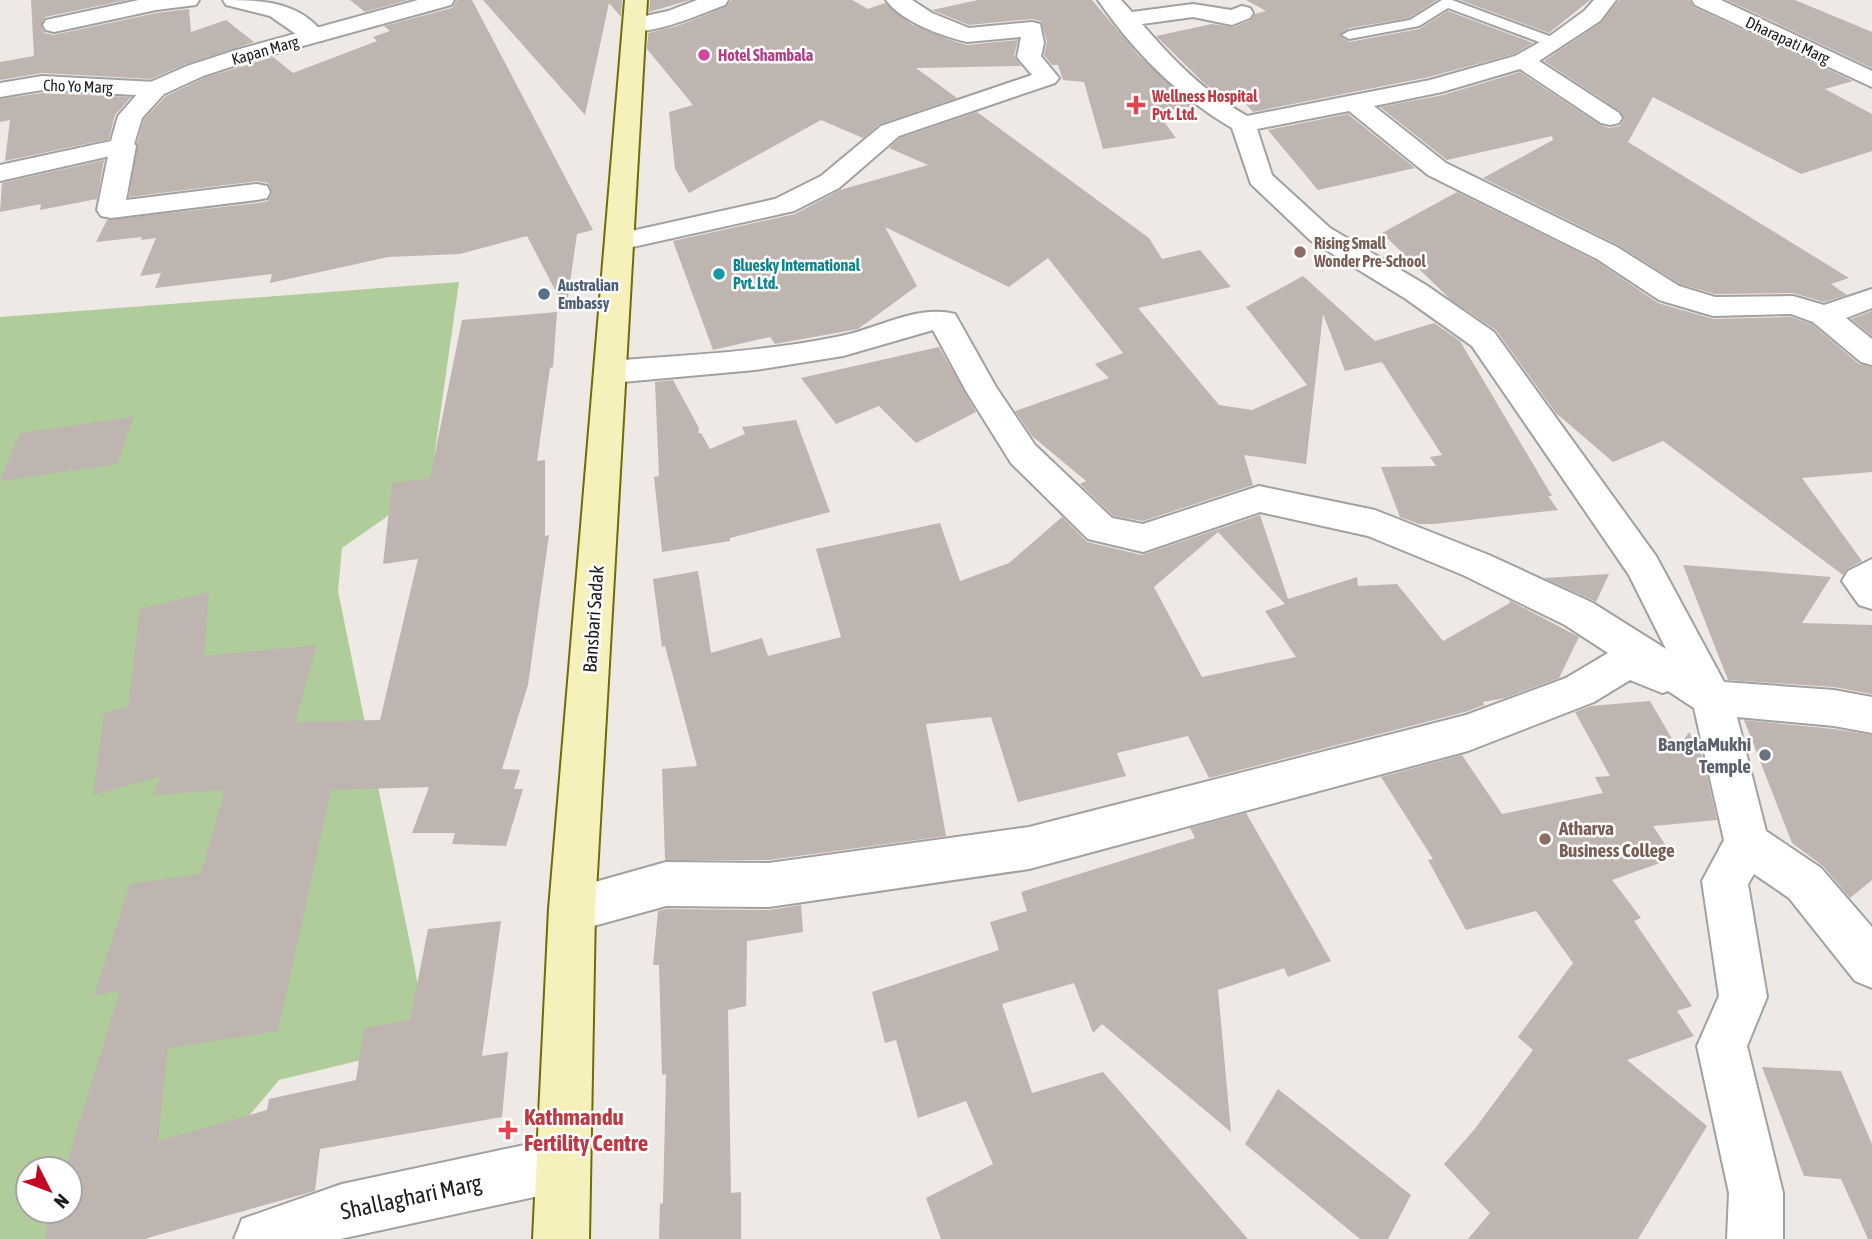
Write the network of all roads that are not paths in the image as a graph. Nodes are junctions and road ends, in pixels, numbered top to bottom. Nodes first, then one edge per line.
1 (188, 0) edge
2 (234, 0) edge
3 (443, 0) edge
4 (717, 0) edge
5 (897, 0) edge
6 (1605, 0) edge
7 (1703, 0) edge
8 (1118, 10) edge
9 (635, 12) edge
10 (1242, 13) dead end
11 (54, 25) dead end
12 (1349, 35) dead end
13 (314, 36) junction
14 (1555, 43) junction
15 (1523, 61) junction
16 (1872, 80) edge
17 (155, 89) junction
18 (0, 90) edge
19 (1355, 103) junction
20 (1611, 118) dead end
21 (1243, 124) junction
22 (123, 146) junction
23 (0, 173) edge
24 (257, 192) dead end
25 (619, 242) junction
26 (1872, 298) edge
27 (1824, 315) junction
28 (1872, 355) edge
29 (611, 372) junction
30 (1872, 575) edge
31 (1872, 593) edge
32 (1712, 698) junction
33 (1872, 715) edge
34 (1748, 843) junction
35 (572, 909) junction
36 (1872, 964) edge
37 (562, 1164) junction
38 (262, 1239) edge
39 (561, 1239) edge
40 (1755, 1239) edge

1 - 11 street
2 - 13 street
3 - 13 street, Kapan Marg
4 - 9 street
5 - 25 street
6 - 14 street
7 - 16 street, Dharapati Marg
8 - 10 street
8 - 21 street
9 - 25 main road, Bansbari Sadak
12 - 14 lane
13 - 17 street, Kapan Marg
14 - 15 street
15 - 19 street
15 - 20 street
17 - 18 street, Cho Yo Marg
17 - 22 street, Kapan Marg
19 - 21 street
19 - 27 street
21 - 32 street
22 - 23 street
22 - 24 street, Kapan Marg
25 - 29 main road, Bansbari Sadak
26 - 27 street
27 - 28 street
29 - 32 street
29 - 35 main road, Bansbari Sadak
30 - 31 street
32 - 33 street
32 - 34 street
32 - 35 street
34 - 36 street
34 - 40 street
35 - 37 main road, Bansbari Sadak
37 - 38 street, Shallaghari Marg
37 - 39 main road, Bansbari Sadak

